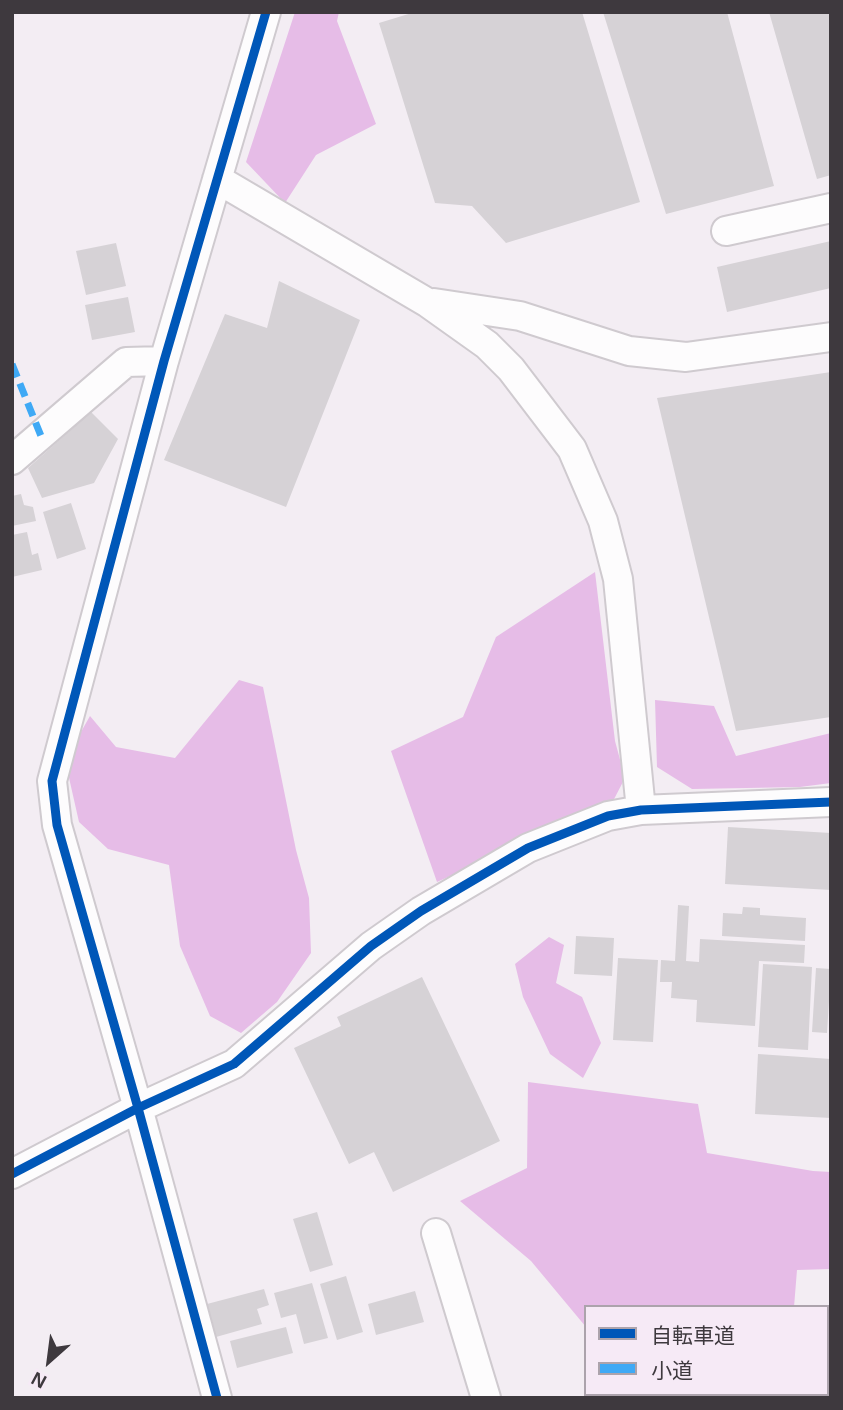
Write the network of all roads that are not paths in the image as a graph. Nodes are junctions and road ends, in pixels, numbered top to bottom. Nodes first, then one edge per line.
1 (266, 12) edge
2 (218, 179) junction
3 (831, 208) edge
4 (726, 232) dead end
5 (428, 303) junction
6 (831, 337) edge
7 (164, 361) junction
8 (12, 460) edge
9 (831, 802) edge
10 (641, 810) junction
11 (138, 1108) junction
12 (12, 1174) edge
13 (436, 1233) dead end
14 (217, 1398) edge
15 (486, 1398) edge

1 - 2 street
2 - 5 street
2 - 7 street
3 - 4 street
5 - 6 street
5 - 10 street
7 - 8 street
7 - 11 street
9 - 10 street
10 - 11 street
11 - 12 street
11 - 14 street
13 - 15 street

